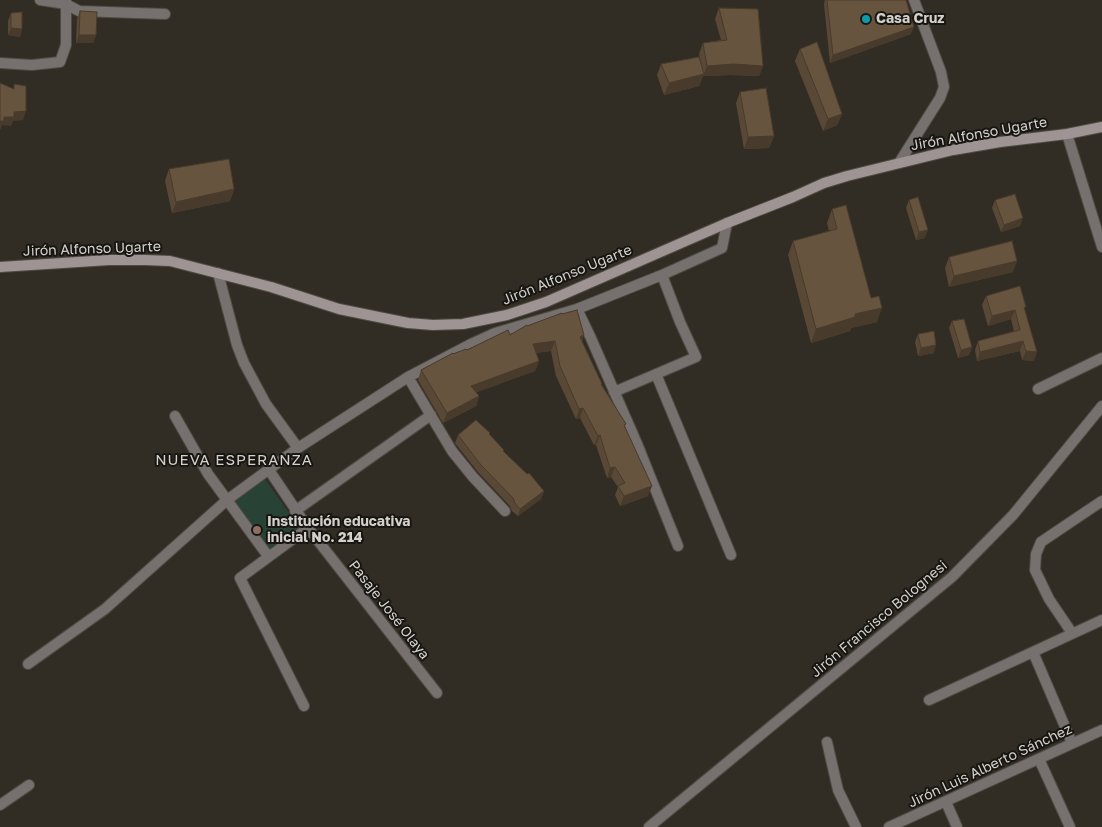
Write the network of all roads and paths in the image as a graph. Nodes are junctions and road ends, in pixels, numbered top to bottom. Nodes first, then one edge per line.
1 (40, 0) edge
2 (914, 0) edge
3 (66, 2) edge
4 (165, 14) dead end
5 (0, 63) edge
6 (1102, 127) edge
7 (1067, 134) junction
8 (899, 163) junction
9 (727, 223) junction
10 (1102, 247) edge
11 (0, 267) edge
12 (218, 273) junction
13 (662, 275) junction
14 (546, 302) junction
15 (577, 309) junction
16 (553, 315) junction
17 (1102, 358) edge
18 (656, 374) junction
19 (408, 378) junction
20 (1038, 389) dead end
21 (614, 392) junction
22 (1102, 406) edge
23 (431, 415) junction
24 (175, 416) dead end
25 (298, 448) junction
26 (270, 470) junction
27 (228, 500) junction
28 (1102, 501) edge
29 (296, 511) junction
30 (505, 511) dead end
31 (308, 528) junction
32 (678, 546) dead end
33 (731, 555) dead end
34 (268, 556) junction
35 (1102, 620) edge
36 (1072, 633) junction
37 (1032, 652) junction
38 (28, 664) dead end
39 (437, 692) dead end
40 (929, 700) dead end
41 (304, 706) dead end
42 (1102, 730) edge
43 (827, 742) dead end
44 (1072, 743) junction
45 (1039, 759) junction
46 (29, 785) dead end
47 (946, 802) junction
48 (0, 805) edge
49 (648, 827) edge
50 (856, 827) edge
51 (889, 827) edge
52 (958, 827) edge
53 (1070, 827) edge

1 - 3 street
2 - 8 street
3 - 4 street
3 - 5 street
6 - 7 main road, Jirón Alfonso Ugarte
7 - 8 main road, Jirón Alfonso Ugarte
7 - 10 street
8 - 9 main road, Jirón Alfonso Ugarte
9 - 13 street
9 - 14 main road, Jirón Alfonso Ugarte
11 - 12 main road, Jirón Alfonso Ugarte
12 - 14 main road, Jirón Alfonso Ugarte
12 - 25 street
13 - 15 street
13 - 18 street
14 - 16 street
15 - 16 street
15 - 21 street
16 - 19 street
17 - 20 street
18 - 21 street
18 - 33 street
19 - 23 street
19 - 25 street
21 - 32 street
22 - 49 street, Jirón Francisco Bolognesi
23 - 29 street
23 - 30 street
24 - 27 street
25 - 26 street
26 - 27 street
26 - 29 street, Pasaje José Olaya
27 - 34 street
27 - 38 street
28 - 36 street
29 - 31 street, Pasaje José Olaya
31 - 34 street
31 - 39 street, Pasaje José Olaya
34 - 41 street
35 - 36 street
36 - 37 street
37 - 40 street
37 - 44 street
42 - 44 street, Jirón Luis Alberto Sánchez
43 - 50 street
44 - 45 street, Jirón Luis Alberto Sánchez
45 - 47 street, Jirón Luis Alberto Sánchez
45 - 53 street
46 - 48 street
47 - 51 street, Jirón Luis Alberto Sánchez
47 - 52 street

